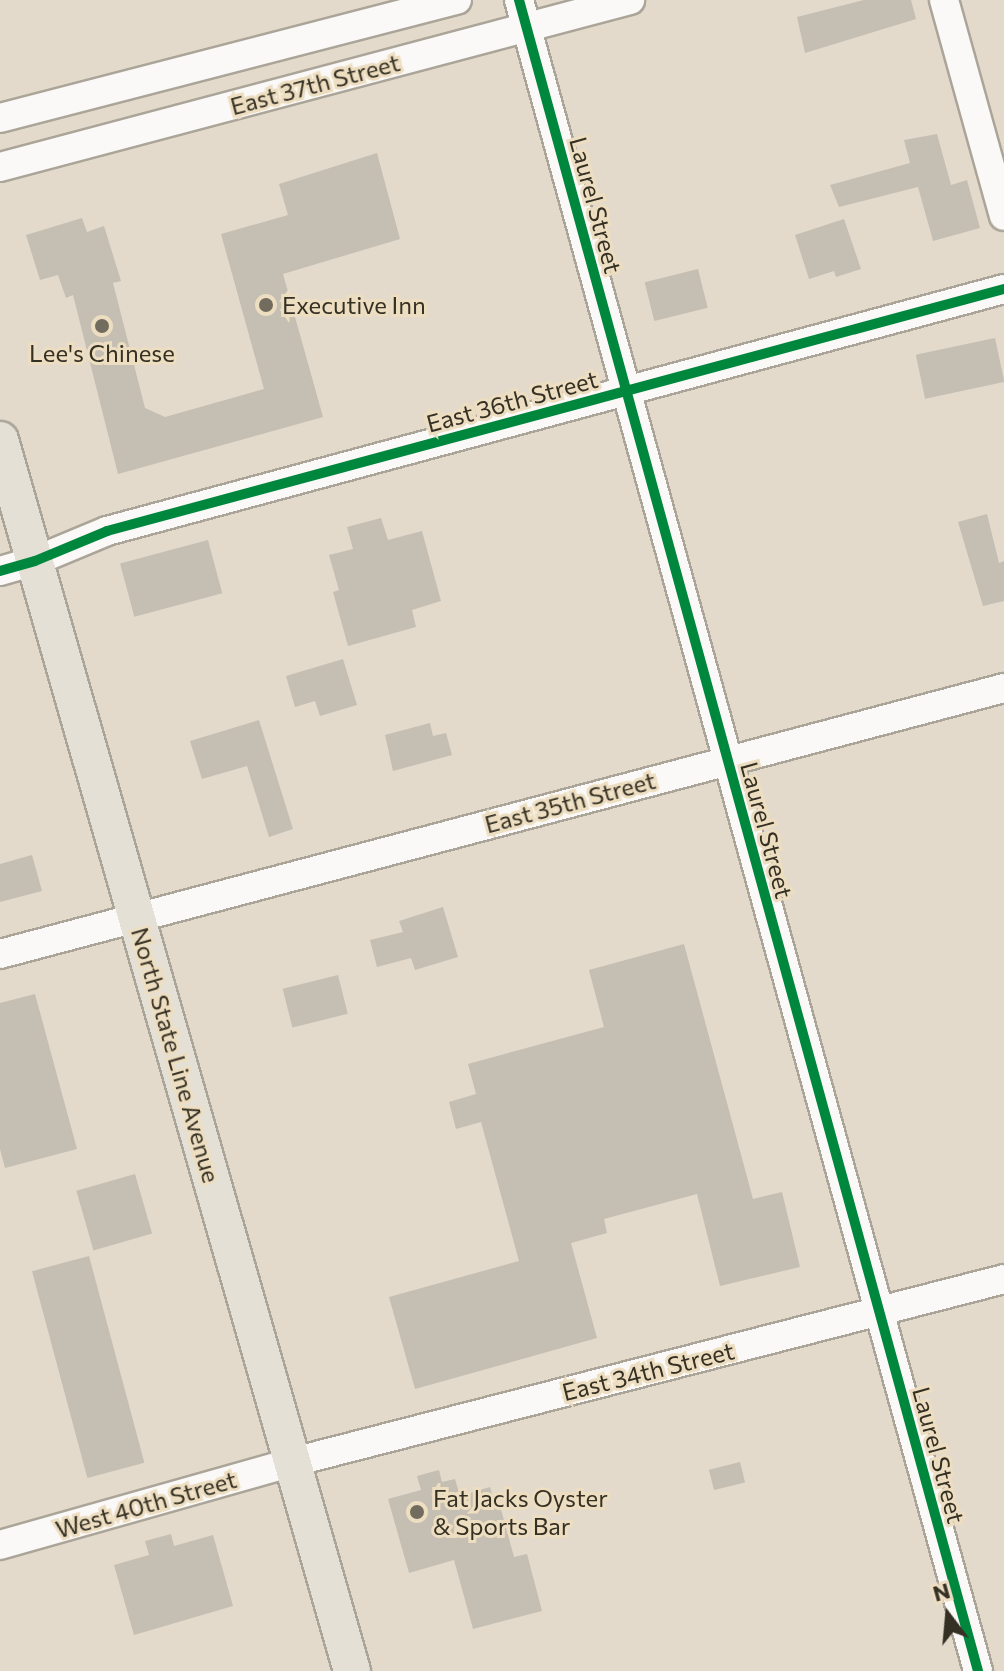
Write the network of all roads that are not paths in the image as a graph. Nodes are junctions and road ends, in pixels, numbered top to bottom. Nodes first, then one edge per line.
1 (457, 0) edge
2 (519, 0) edge
3 (630, 0) edge
4 (944, 0) edge
5 (527, 28) junction
6 (0, 118) edge
7 (0, 167) edge
8 (1004, 216) edge
9 (1004, 289) edge
10 (626, 391) junction
11 (0, 440) edge
12 (35, 561) junction
13 (0, 571) edge
14 (1004, 688) edge
15 (728, 760) junction
16 (136, 916) junction
17 (0, 954) edge
18 (1004, 1279) edge
19 (879, 1311) junction
20 (293, 1462) junction
21 (0, 1545) edge
22 (352, 1671) edge
23 (978, 1671) edge

1 - 6 street, East 37th Street
2 - 5 street, Laurel Street
3 - 5 street, East 37th Street
4 - 8 street
5 - 7 street, East 37th Street
5 - 10 street, Laurel Street
9 - 10 street, East 36th Street
10 - 12 street, East 36th Street
10 - 15 street, Laurel Street
11 - 12 main road, North State Line Avenue
12 - 13 street, East 36th Street
12 - 16 main road, North State Line Avenue
14 - 15 street, East 35th Street
15 - 16 street, East 35th Street
15 - 19 street, Laurel Street
16 - 17 street, East 35th Street
16 - 20 main road, North State Line Avenue
18 - 19 street, East 34th Street
19 - 20 street, East 34th Street
19 - 23 street, Laurel Street
20 - 21 street, West 40th Street
20 - 22 main road, North State Line Avenue

